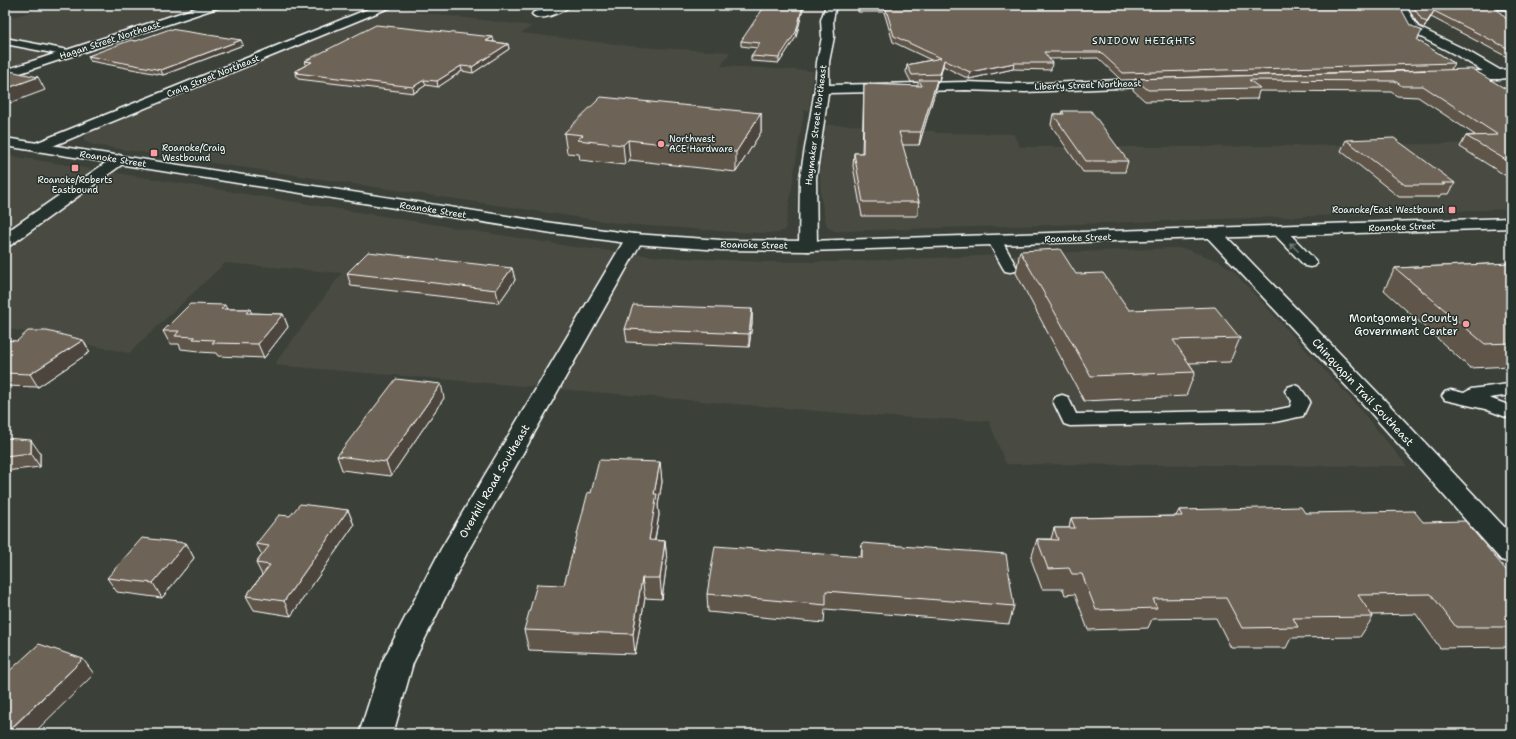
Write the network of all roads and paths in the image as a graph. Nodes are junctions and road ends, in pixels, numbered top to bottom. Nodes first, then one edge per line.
1 (216, 5) edge
2 (387, 5) edge
3 (565, 5) edge
4 (831, 5) edge
5 (1400, 5) edge
6 (1494, 5) edge
7 (1511, 7) edge
8 (538, 14) dead end
9 (5, 41) edge
10 (68, 53) junction
11 (5, 74) edge
12 (1505, 74) edge
13 (1443, 76) edge
14 (1176, 82) edge
15 (1511, 82) edge
16 (822, 89) junction
17 (5, 142) edge
18 (38, 147) junction
19 (119, 160) junction
20 (1511, 223) edge
21 (1279, 231) junction
22 (1213, 233) junction
23 (634, 239) junction
24 (995, 240) junction
25 (5, 241) edge
26 (808, 246) junction
27 (1310, 263) dead end
28 (1010, 268) dead end
29 (1509, 390) edge
30 (1294, 391) dead end
31 (1062, 401) dead end
32 (1511, 410) edge
33 (1511, 413) edge
34 (1511, 552) edge
35 (376, 734) edge

1 - 10 street, Hagan Street Northeast
2 - 18 street, Craig Street Northeast
3 - 8 street
4 - 16 street, Haymaker Street Northeast
5 - 12 street
6 - 7 street
9 - 10 lane
10 - 11 street, Hagan Street Northeast
12 - 13 street
12 - 15 street
14 - 16 street, Liberty Street Northeast
16 - 26 street, Haymaker Street Northeast
17 - 18 street, Roanoke Street
18 - 19 street, Roanoke Street
19 - 23 street, Roanoke Street
19 - 25 street
20 - 21 street, Roanoke Street
21 - 22 street, Roanoke Street
27 -> 21 lane
22 - 24 street, Roanoke Street
22 - 34 street, Chinquapin Trail Southeast
23 - 26 street, Roanoke Street
23 - 35 street, Overhill Road Southeast
24 - 26 street, Roanoke Street
24 - 28 lane
29 - 32 lane
29 - 33 lane
30 - 31 lane

